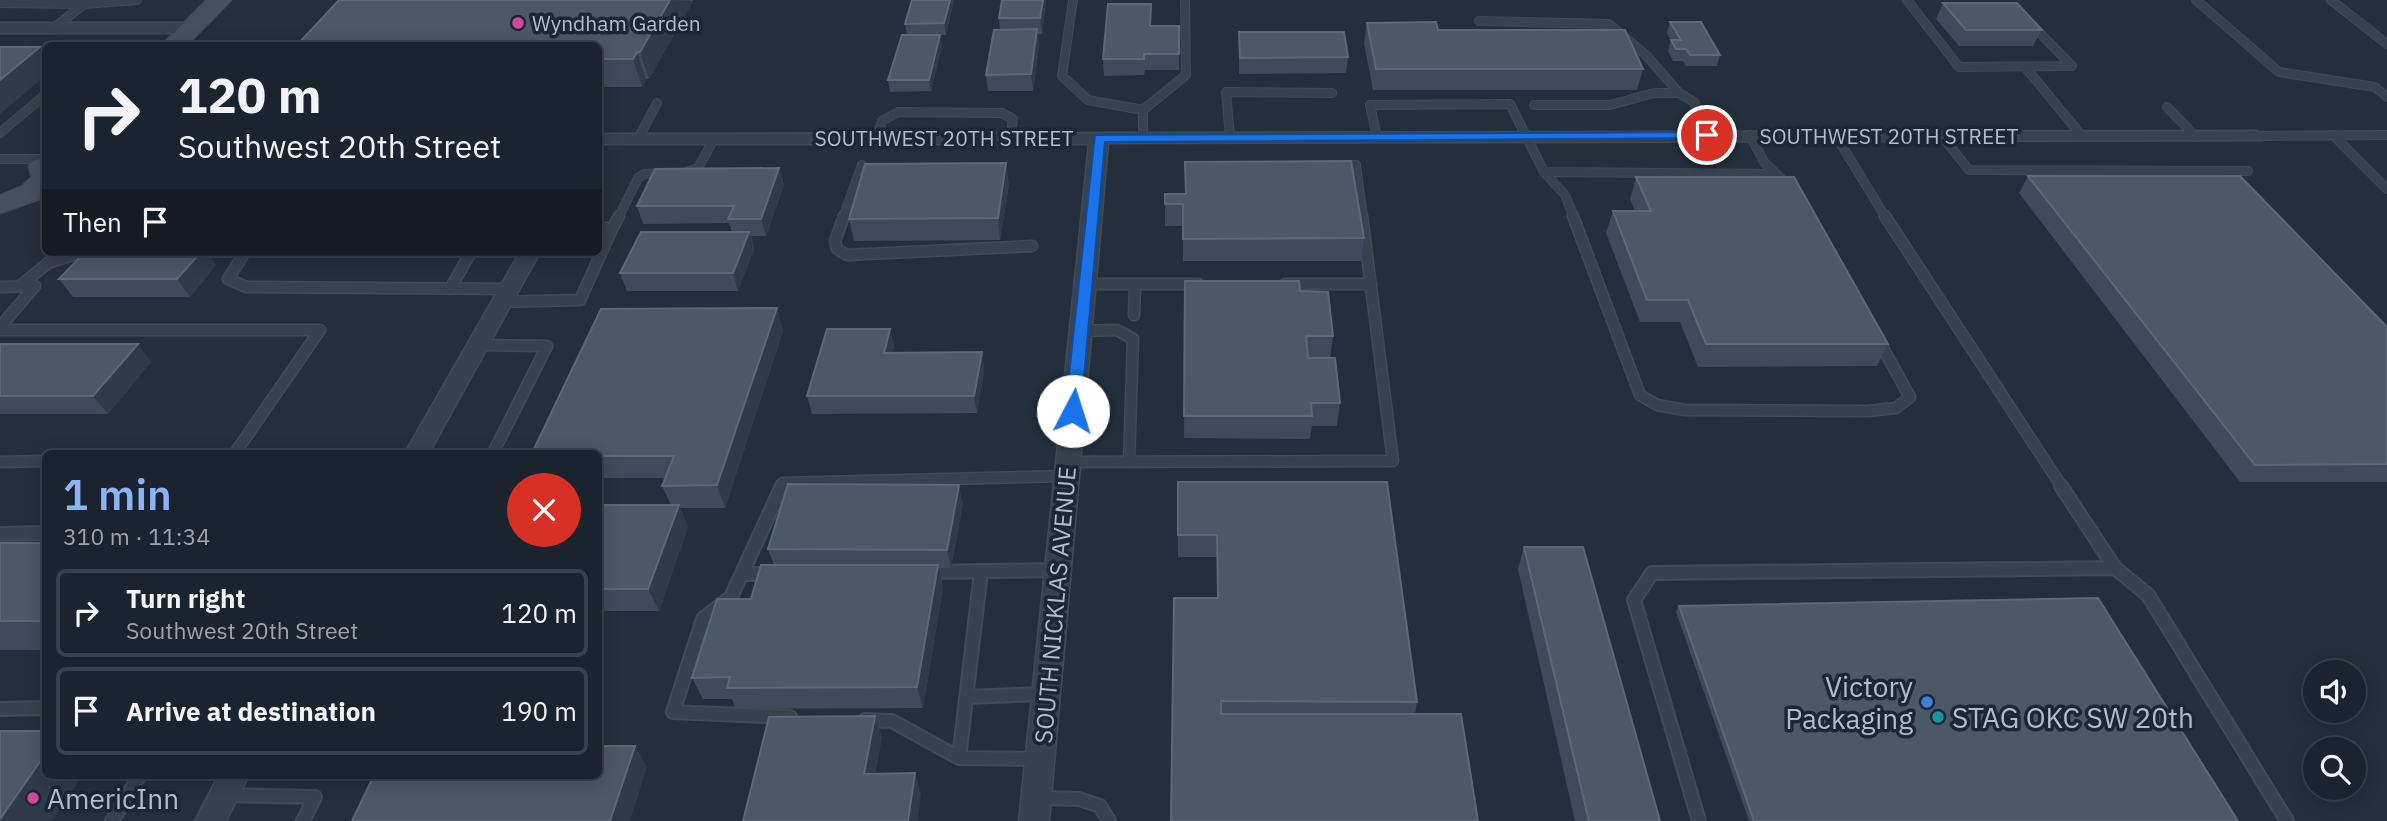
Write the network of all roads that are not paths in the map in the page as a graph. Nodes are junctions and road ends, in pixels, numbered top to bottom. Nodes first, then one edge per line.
1 (137, 0) edge
2 (220, 0) edge
3 (1073, 0) edge
4 (1185, 0) edge
5 (1907, 0) edge
6 (2196, 0) edge
7 (2331, 0) edge
8 (0, 3) edge
9 (84, 4) junction
10 (2027, 19) edge
11 (1479, 21) dead end
12 (0, 28) edge
13 (54, 28) junction
14 (191, 28) junction
15 (176, 42) edge
16 (2387, 44) edge
17 (2025, 67) junction
18 (2387, 80) edge
19 (2375, 87) junction
20 (1332, 93) dead end
21 (1679, 93) junction
22 (42, 97) edge
23 (2387, 97) edge
24 (657, 103) dead end
25 (1534, 105) dead end
26 (2167, 107) dead end
27 (1143, 110) junction
28 (0, 133) edge
29 (1707, 135) junction
30 (1750, 135) junction
31 (2333, 135) junction
32 (2387, 135) edge
33 (1525, 136) junction
34 (1836, 136) junction
35 (1942, 136) junction
36 (2082, 136) junction
37 (2256, 136) joint
38 (1377, 137) junction
39 (2196, 137) junction
40 (877, 138) junction
41 (1010, 138) junction
42 (1099, 138) junction
43 (1143, 138) junction
44 (1230, 138) junction
45 (602, 139) edge
46 (638, 139) junction
47 (714, 139) junction
48 (0, 159) edge
49 (42, 162) edge
50 (862, 165) edge
51 (1337, 165) edge
52 (2248, 170) dead end
53 (1545, 172) junction
54 (1776, 174) junction
55 (42, 181) edge
56 (2387, 189) edge
57 (1798, 194) edge
58 (0, 200) edge
59 (602, 228) edge
60 (612, 229) junction
61 (1032, 247) dead end
62 (602, 251) edge
63 (52, 256) edge
64 (242, 256) edge
65 (469, 256) edge
66 (528, 256) edge
67 (600, 256) edge
68 (1085, 284) junction
69 (1135, 284) junction
70 (1204, 284) edge
71 (1273, 284) edge
72 (1371, 284) junction
73 (0, 286) edge
74 (20, 286) junction
75 (450, 289) junction
76 (506, 296) junction
77 (1133, 315) dead end
78 (0, 328) edge
79 (1081, 331) junction
80 (1877, 337) edge
81 (478, 345) junction
82 (236, 450) edge
83 (419, 450) edge
84 (495, 450) edge
85 (42, 461) edge
86 (0, 462) edge
87 (1129, 462) junction
88 (1068, 469) junction
89 (42, 533) edge
90 (0, 534) edge
91 (2115, 568) junction
92 (1058, 570) junction
93 (981, 572) junction
94 (914, 573) edge
95 (742, 574) junction
96 (782, 574) edge
97 (1046, 694) junction
98 (966, 697) junction
99 (42, 708) edge
100 (0, 709) edge
101 (809, 718) edge
102 (850, 720) edge
103 (959, 758) junction
104 (1040, 759) junction
105 (138, 779) edge
106 (230, 785) edge
107 (1035, 810) edge
108 (112, 821) edge
109 (210, 821) edge
110 (303, 821) edge
111 (1109, 821) edge
112 (1699, 821) edge
113 (2287, 821) edge

1 - 9 lane
2 - 14 main road
3 - 27 lane
4 - 27 lane
5 - 17 lane
6 - 19 lane
7 - 16 lane
8 - 9 lane
9 - 13 lane
10 - 17 lane
11 - 21 lane
12 - 13 street
13 - 14 street
14 - 15 main road
17 - 36 lane
18 - 19 lane
19 - 23 lane
20 - 44 lane
21 - 25 lane
21 - 29 lane
22 - 28 lane
24 - 46 lane
26 - 39 lane
27 - 43 lane
29 - 30 street, SOUTHWEST 20TH STREET
29 - 33 street, SOUTHWEST 20TH STREET
30 - 34 street, SOUTHWEST 20TH STREET
30 - 54 lane
31 - 32 lane
31 - 37 lane
31 - 56 lane
33 - 38 street, SOUTHWEST 20TH STREET
33 - 38 lane
33 - 53 lane
34 - 35 street, SOUTHWEST 20TH STREET
34 - 91 lane
35 - 36 street, SOUTHWEST 20TH STREET
35 - 52 lane
36 - 39 street, SOUTHWEST 20TH STREET
37 - 39 street, SOUTHWEST 20TH STREET
38 - 44 street, SOUTHWEST 20TH STREET
40 - 41 street, SOUTHWEST 20TH STREET
40 - 41 lane
40 - 47 street, SOUTHWEST 20TH STREET
41 - 42 street, SOUTHWEST 20TH STREET
42 - 43 street, SOUTHWEST 20TH STREET
42 - 68 street, SOUTH NICKLAS AVENUE
43 - 44 street, SOUTHWEST 20TH STREET
45 - 46 street, SOUTHWEST 20TH STREET
46 - 47 street, SOUTHWEST 20TH STREET
47 - 60 lane
48 - 49 lane
50 - 61 lane
51 - 72 lane
53 - 54 lane
53 - 80 lane
54 - 57 lane
55 - 58 main road
59 - 60 lane
60 - 62 lane
63 - 74 lane
64 - 75 lane
65 - 75 lane
66 - 76 street
67 - 76 lane
68 - 69 lane
68 - 79 street, SOUTH NICKLAS AVENUE
69 - 70 lane
69 - 77 lane
71 - 72 lane
72 - 87 lane
73 - 74 lane
74 - 78 lane
75 - 76 lane
76 - 81 street
78 - 82 lane
79 - 87 lane
79 - 88 street, SOUTH NICKLAS AVENUE
81 - 83 street
81 - 84 lane
85 - 86 lane
87 - 88 lane
88 - 92 street, SOUTH NICKLAS AVENUE
88 - 95 lane
89 - 90 lane
91 - 112 lane
91 - 113 lane
92 - 93 lane
92 - 97 street, SOUTH NICKLAS AVENUE
93 - 94 lane
93 - 98 lane
95 - 96 lane
95 - 101 lane
97 - 98 lane
97 - 104 street, SOUTH NICKLAS AVENUE
98 - 103 lane
99 - 100 lane
102 - 103 lane
103 - 104 lane
104 - 107 street, SOUTH NICKLAS AVENUE
105 - 108 lane
106 - 109 street
106 - 110 lane
107 - 111 lane

